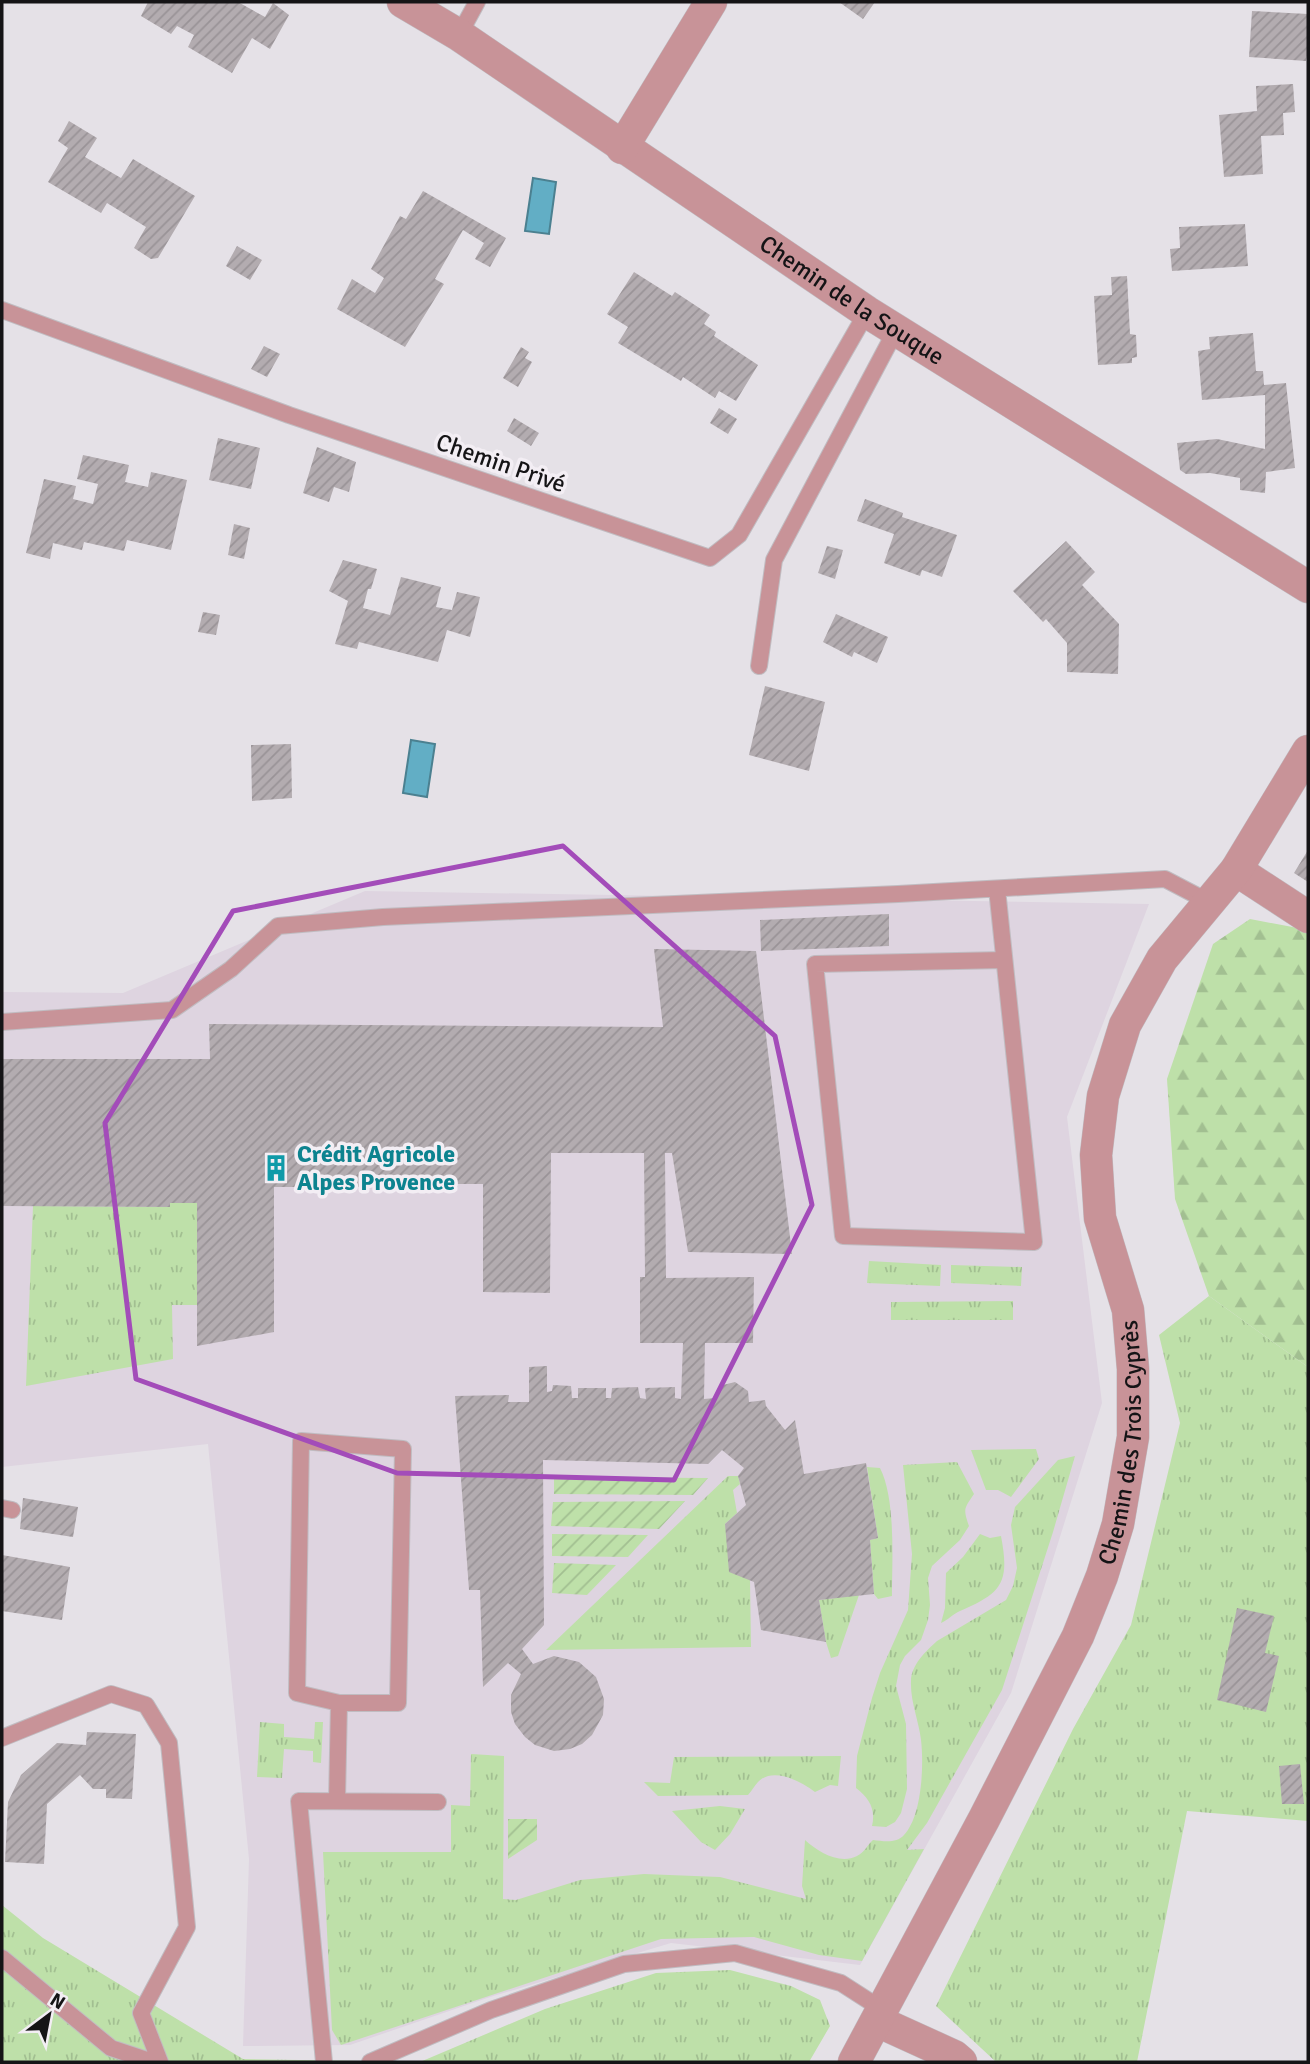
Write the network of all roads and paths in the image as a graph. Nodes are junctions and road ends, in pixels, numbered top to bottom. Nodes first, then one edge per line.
1 (403, 2) edge
2 (477, 2) edge
3 (711, 2) edge
4 (459, 36) junction
5 (622, 148) junction
6 (2, 310) edge
7 (867, 312) junction
8 (896, 330) junction
9 (1308, 587) edge
10 (760, 666) dead end
11 (1308, 751) edge
12 (1236, 870) junction
13 (997, 889) junction
14 (1209, 902) junction
15 (1308, 917) edge
16 (1004, 960) junction
17 (2, 1022) edge
18 (339, 1703) junction
19 (2, 1738) edge
20 (337, 1801) junction
21 (438, 1802) dead end
22 (2, 1958) edge
23 (880, 2015) junction
24 (857, 2059) edge
25 (153, 2062) edge
26 (160, 2062) edge
27 (324, 2062) edge
28 (370, 2062) edge
29 (961, 2062) edge

1 - 4 street, Chemin de la Souque
2 - 4 lane
3 - 5 street
4 - 5 street, Chemin de la Souque
5 - 7 street, Chemin de la Souque
6 - 7 lane, Chemin Privé
7 - 8 street, Chemin de la Souque
8 - 9 street, Chemin de la Souque
8 - 10 lane
11 - 12 street, Chemin des Trois Cyprès
12 - 14 street, Chemin des Trois Cyprès
12 - 15 street
13 - 14 lane
13 - 16 lane
13 - 17 lane
14 - 23 street, Chemin des Trois Cyprès
16 - 16 lane
18 - 18 lane
18 - 20 lane
19 - 26 lane
20 - 21 lane
20 - 27 lane
22 - 25 lane
23 - 24 street, Chemin des Trois Cyprès
23 - 28 lane
23 - 29 street

